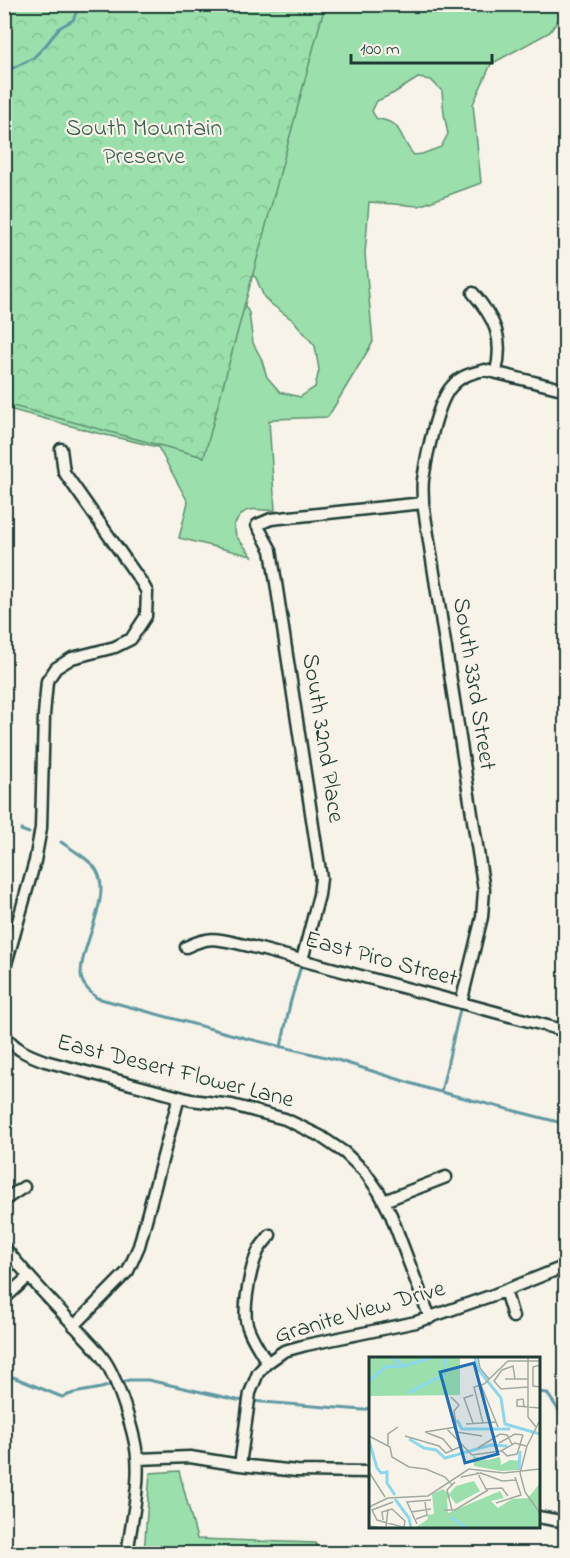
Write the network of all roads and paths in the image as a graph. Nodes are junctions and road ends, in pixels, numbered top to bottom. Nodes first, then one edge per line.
1 (473, 293) dead end
2 (496, 372) junction
3 (566, 390) edge
4 (60, 449) dead end
5 (423, 503) junction
6 (186, 947) dead end
7 (7, 951) edge
8 (302, 960) junction
9 (4, 971) edge
10 (461, 1003) junction
11 (566, 1031) edge
12 (4, 1035) edge
13 (179, 1097) junction
14 (447, 1177) dead end
15 (24, 1187) dead end
16 (4, 1200) edge
17 (384, 1201) junction
18 (270, 1235) dead end
19 (4, 1247) edge
20 (566, 1266) edge
21 (28, 1277) junction
22 (505, 1290) junction
23 (4, 1299) edge
24 (513, 1317) dead end
25 (430, 1318) junction
26 (74, 1326) junction
27 (267, 1363) junction
28 (138, 1459) junction
29 (240, 1465) junction
30 (369, 1472) edge
31 (540, 1517) edge
32 (566, 1522) edge
33 (127, 1554) edge

1 - 2 street
2 - 3 street
2 - 5 street, South 33rd Street
4 - 7 street
5 - 8 street, South 32nd Place
5 - 10 street, South 33rd Street
6 - 8 street, East Piro Street
7 - 9 street
8 - 10 street, East Piro Street
10 - 11 street, East Piro Street
12 - 13 street, East Desert Flower Lane
13 - 17 street, East Desert Flower Lane
13 - 26 street
14 - 17 street
15 - 16 street
17 - 25 street, East Desert Flower Lane
18 - 27 street
19 - 21 street
20 - 22 street, Granite View Drive
21 - 23 street
21 - 26 street
22 - 24 street
22 - 25 street, Granite View Drive
25 - 27 street, Granite View Drive
26 - 28 street
27 - 29 street
28 - 29 street
28 - 33 street
29 - 30 street
31 - 32 street

